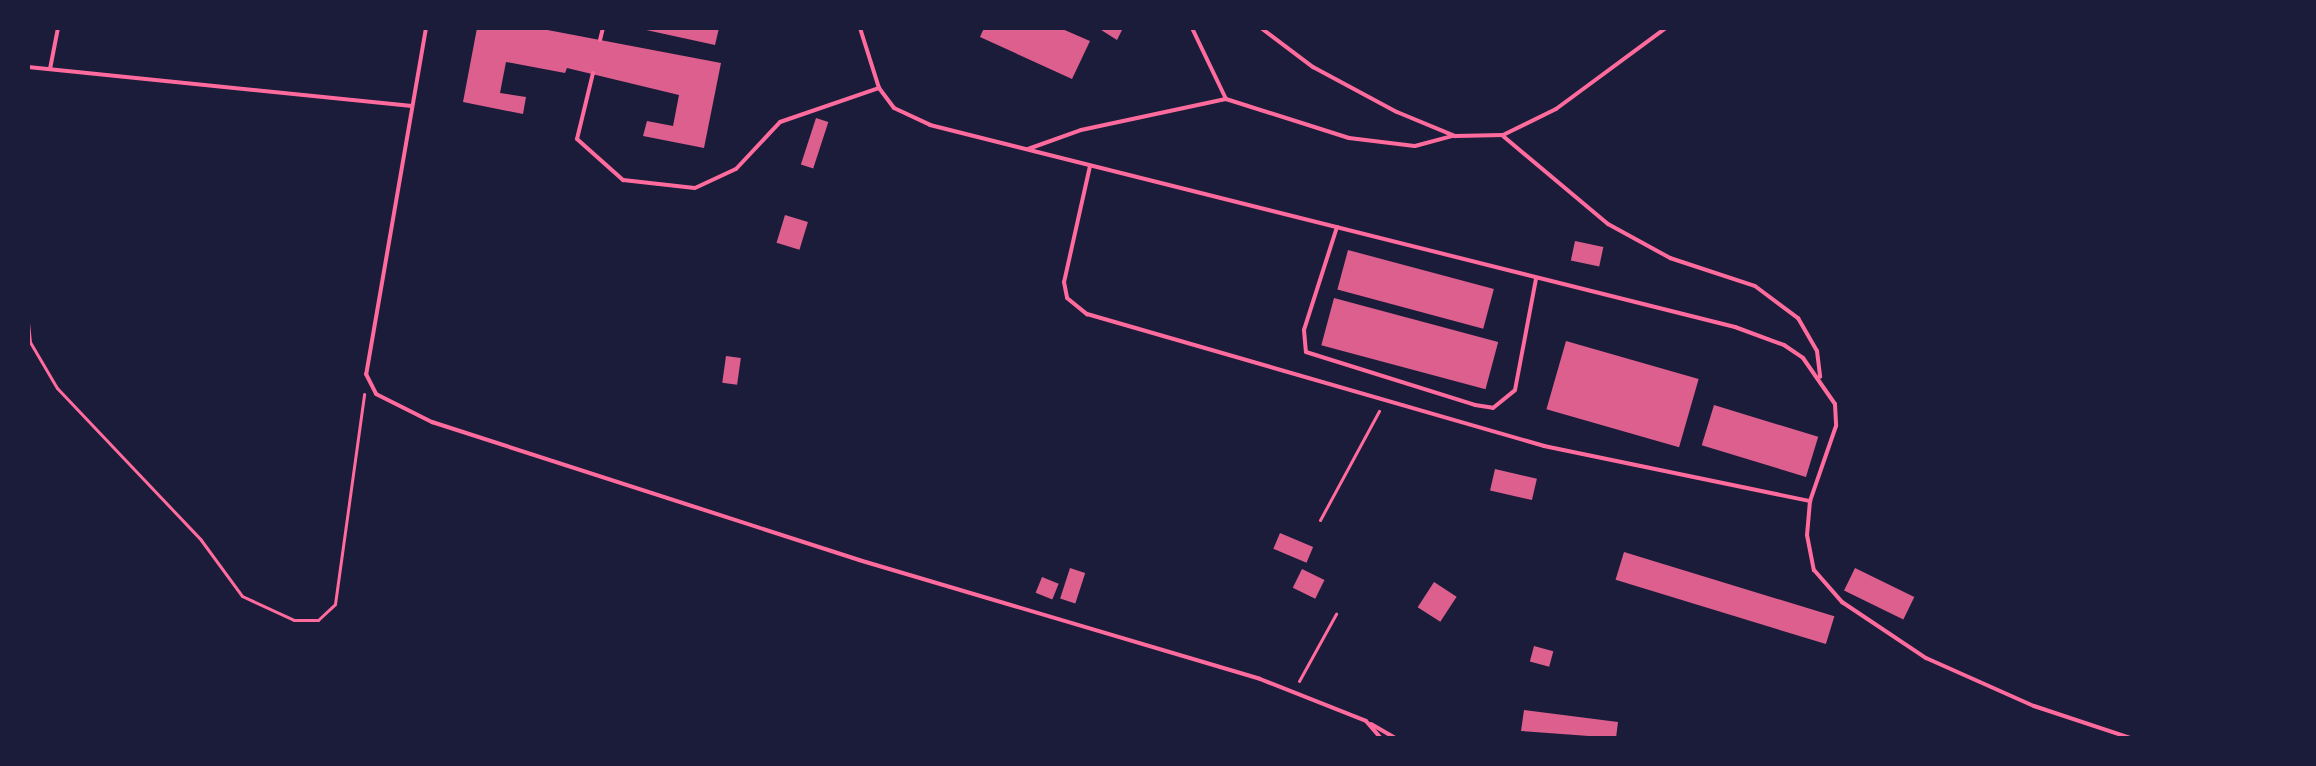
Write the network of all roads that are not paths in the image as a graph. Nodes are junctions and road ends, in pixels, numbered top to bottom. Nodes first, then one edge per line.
1 (58, 28) edge
2 (426, 28) edge
3 (603, 28) edge
4 (860, 28) edge
5 (1192, 28) edge
6 (1261, 28) edge
7 (1666, 28) edge
8 (600, 40) dead end
9 (28, 67) edge
10 (50, 69) junction
11 (593, 73) dead end
12 (879, 88) junction
13 (1226, 99) junction
14 (412, 106) junction
15 (1503, 135) junction
16 (1455, 136) junction
17 (1026, 149) junction
18 (1090, 166) junction
19 (1337, 227) junction
20 (1536, 279) junction
21 (1820, 380) junction
22 (1810, 501) junction
23 (1366, 721) junction
24 (1381, 738) edge
25 (1395, 738) edge
26 (2131, 738) edge

1 - 10 lane
2 - 14 lane
3 - 8 lane
4 - 12 lane
5 - 13 lane
6 - 16 lane
7 - 15 lane
9 - 10 lane
10 - 14 lane
11 - 12 lane
12 - 17 lane
13 - 16 lane
13 - 17 lane
14 - 23 lane
15 - 16 lane
15 - 21 lane
17 - 18 lane
18 - 19 lane
18 - 22 lane
19 - 20 lane
19 - 20 lane
20 - 21 lane
21 - 22 lane
22 - 26 lane
23 - 24 lane
23 - 25 lane

